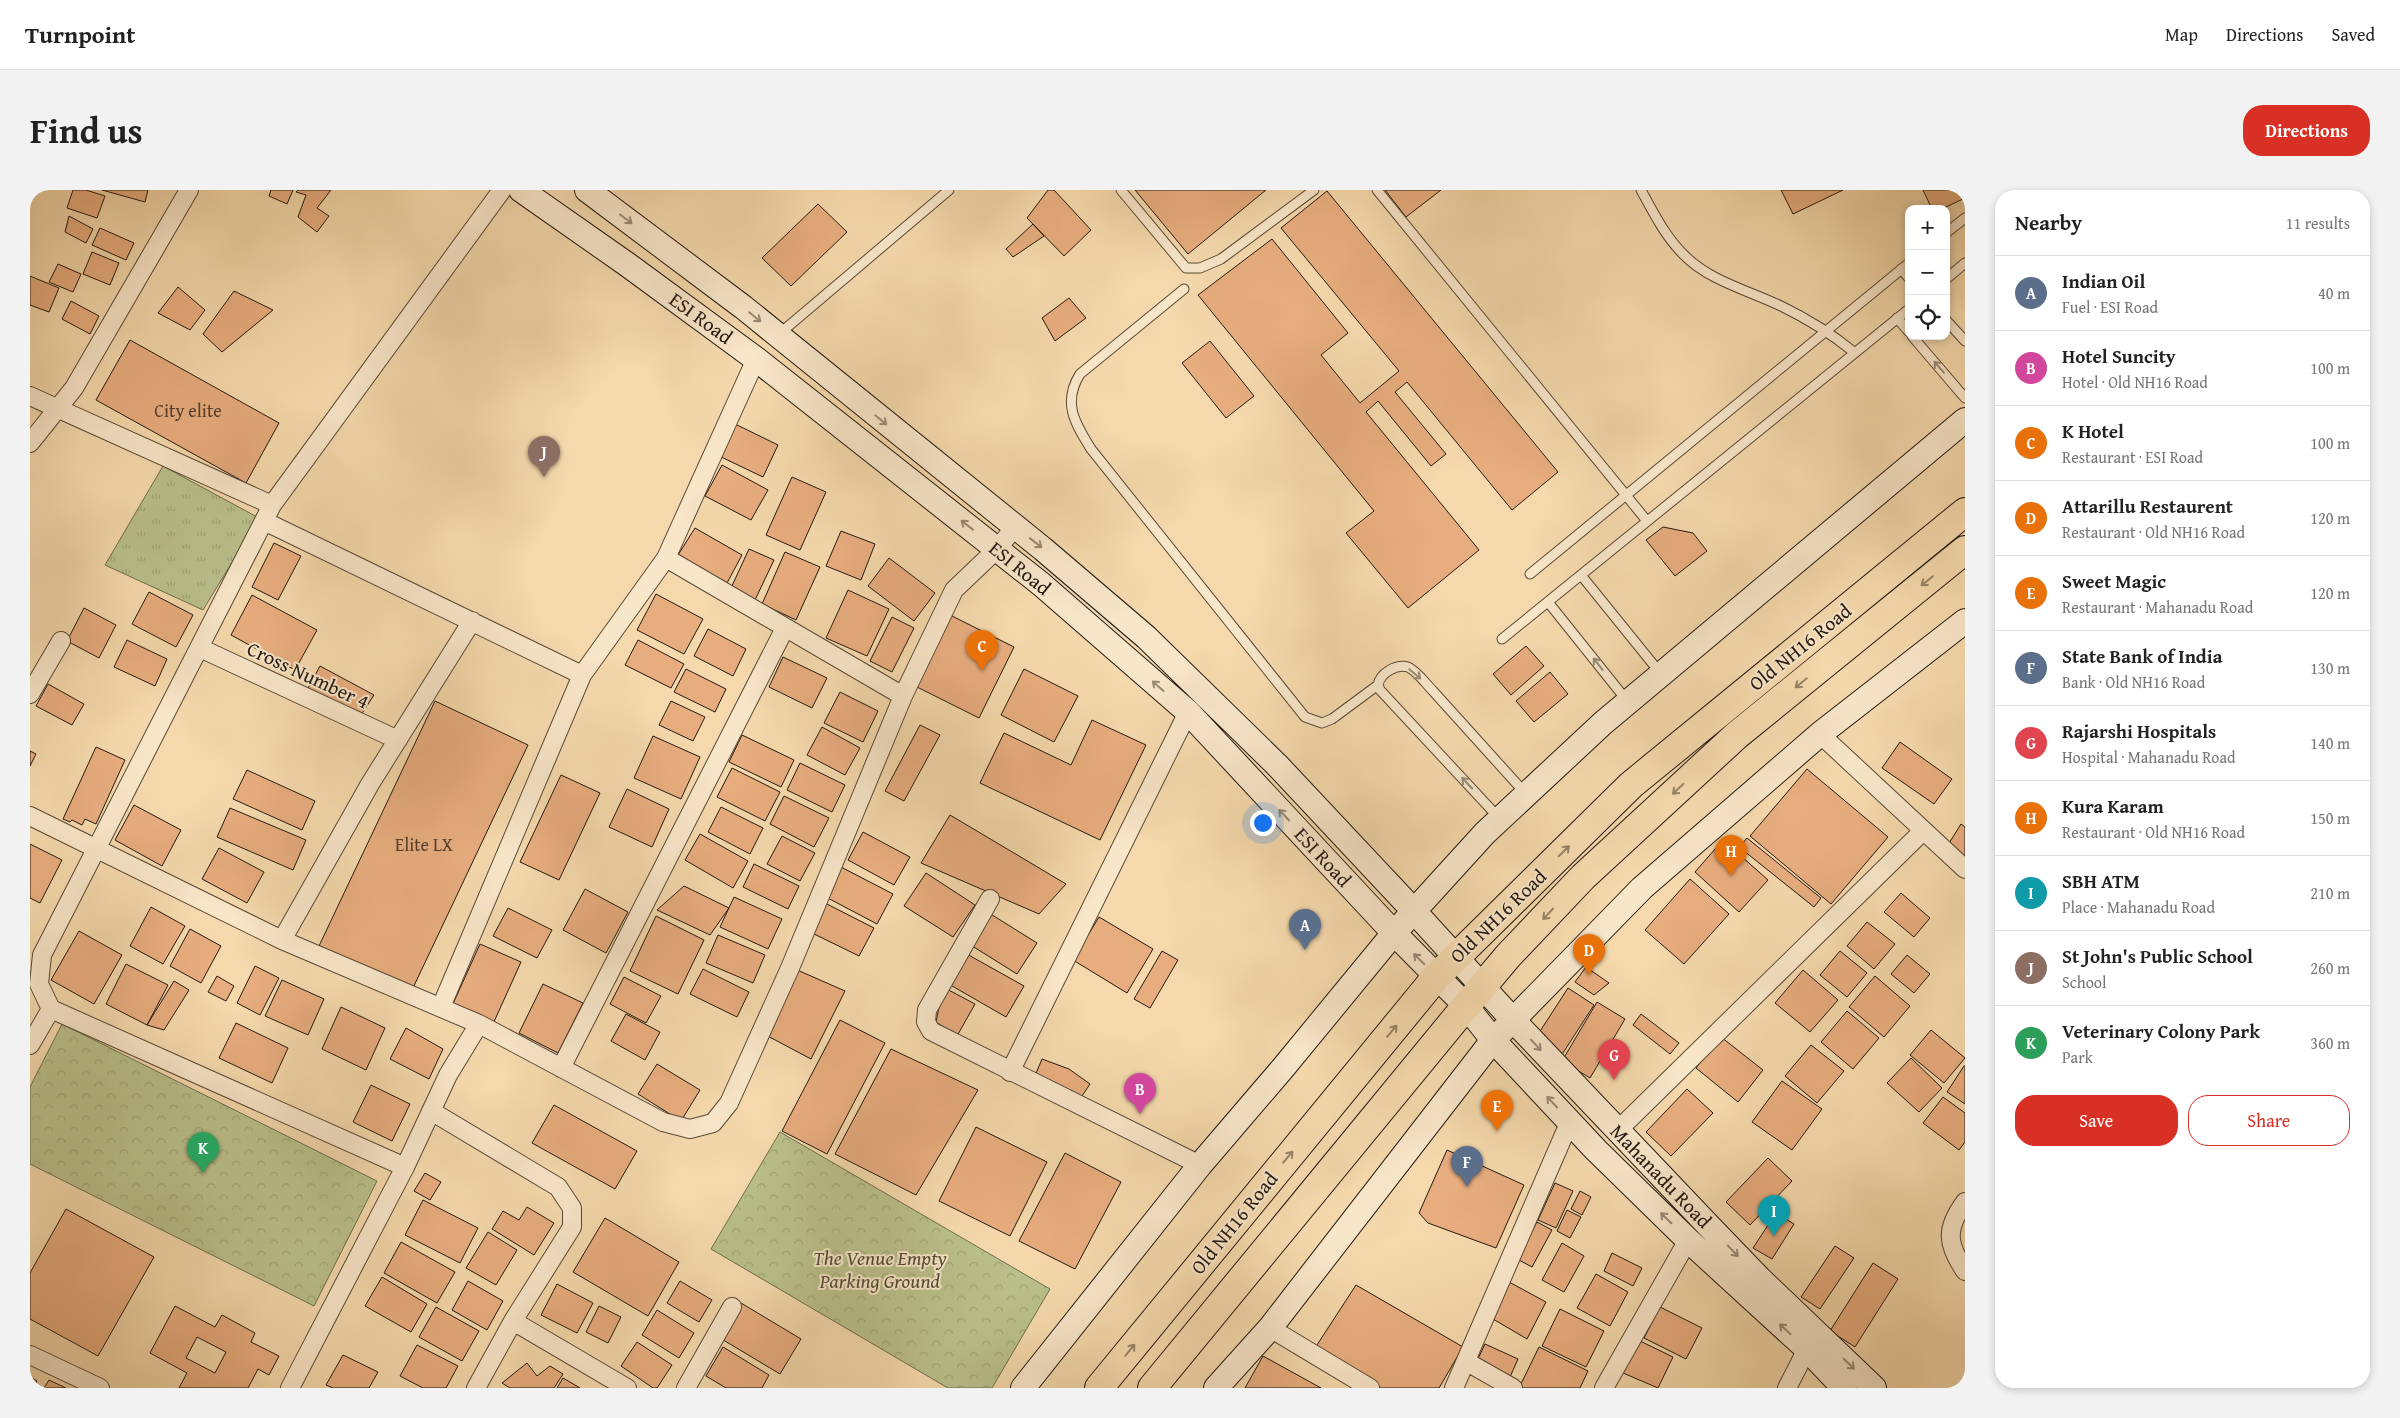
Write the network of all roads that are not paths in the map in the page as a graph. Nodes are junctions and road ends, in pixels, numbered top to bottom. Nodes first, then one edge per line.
1 (189, 190) edge
2 (502, 190) edge
3 (521, 190) edge
4 (587, 190) edge
5 (949, 190) edge
6 (1121, 190) edge
7 (1314, 190) edge
8 (1377, 190) edge
9 (1641, 190) edge
10 (1965, 218) edge
11 (1950, 230) edge
12 (1965, 263) edge
13 (1905, 266) edge
14 (1901, 269) junction
15 (1905, 274) edge
16 (1950, 276) edge
17 (1184, 289) dead end
18 (1905, 312) edge
19 (1897, 318) junction
20 (1950, 324) edge
21 (1905, 327) edge
22 (1826, 330) junction
23 (778, 335) junction
24 (1915, 340) edge
25 (1965, 341) edge
26 (1855, 353) junction
27 (756, 359) junction
28 (30, 396) edge
29 (1965, 398) edge
30 (56, 409) junction
31 (1965, 420) edge
32 (30, 443) edge
33 (1627, 496) junction
34 (272, 505) junction
35 (1965, 512) edge
36 (264, 521) junction
37 (1648, 521) junction
38 (1015, 527) junction
39 (997, 549) junction
40 (1965, 550) edge
41 (666, 558) junction
42 (1530, 574) dead end
43 (1581, 575) junction
44 (1548, 602) junction
45 (472, 621) junction
46 (1965, 621) edge
47 (786, 628) junction
48 (1502, 639) dead end
49 (61, 641) dead end
50 (200, 648) junction
51 (1662, 674) junction
52 (582, 675) junction
53 (1378, 685) junction
54 (30, 694) edge
55 (903, 696) junction
56 (1628, 703) junction
57 (1188, 712) junction
58 (1820, 734) junction
59 (398, 740) junction
60 (1526, 794) junction
61 (30, 816) edge
62 (1500, 819) junction
63 (1923, 831) junction
64 (98, 849) junction
65 (1965, 869) edge
66 (990, 900) dead end
67 (1413, 910) junction
68 (1394, 933) junction
69 (282, 940) junction
70 (1456, 957) junction
71 (1437, 976) junction
72 (1474, 996) junction
73 (441, 1006) junction
74 (51, 1009) junction
75 (1512, 1020) junction
76 (479, 1024) junction
77 (1493, 1040) junction
78 (30, 1044) edge
79 (561, 1068) junction
80 (1010, 1072) junction
81 (431, 1111) junction
82 (1570, 1121) junction
83 (1618, 1131) junction
84 (1200, 1165) junction
85 (405, 1167) junction
86 (1965, 1202) edge
87 (1688, 1240) junction
88 (1965, 1271) edge
89 (732, 1307) dead end
90 (513, 1321) junction
91 (1270, 1328) junction
92 (1807, 1349) junction
93 (30, 1355) edge
94 (1467, 1362) junction
95 (100, 1388) edge
96 (290, 1388) edge
97 (476, 1388) edge
98 (626, 1388) edge
99 (686, 1388) edge
100 (1023, 1388) edge
101 (1099, 1388) edge
102 (1152, 1388) edge
103 (1216, 1388) edge
104 (1370, 1388) edge
105 (1454, 1388) edge
106 (1513, 1388) edge
107 (1604, 1388) edge
108 (1787, 1388) edge
109 (1844, 1388) edge
110 (1874, 1388) edge

1 - 30 street
2 - 34 street
3 - 27 street, ESI Road
4 -> 23 street, ESI Road
5 - 23 lane
6 - 7 lane
8 - 33 lane
9 - 22 lane
10 - 11 lane
12 - 16 lane
13 - 14 lane
14 - 15 lane
14 - 22 lane
17 - 53 lane
18 - 19 lane
19 - 21 lane
19 - 26 lane
20 - 25 lane
22 - 26 lane
22 - 33 lane
23 -> 38 street, ESI Road
29 -> 24 lane
26 - 37 lane
39 -> 27 street, ESI Road
27 - 41 street
28 - 30 street
30 - 32 street
30 - 34 street
31 - 51 street
33 - 37 lane
33 - 42 lane
34 - 36 street
70 -> 35 main road, Old NH16 Road
36 - 45 street
36 - 50 street
37 - 43 lane
38 - 39 street
38 -> 67 street, ESI Road
39 - 55 street
57 -> 39 street, ESI Road
40 -> 72 main road, Old NH16 Road
41 - 47 street
41 - 52 street
43 - 44 lane
43 - 51 lane
44 - 48 lane
56 -> 44 lane
45 - 52 street
45 - 59 street
46 - 58 street
47 - 55 street
47 - 79 street
49 - 54 street
50 - 59 street, Cross Number 4
50 - 64 street
51 - 56 street
52 - 73 street
53 -> 60 lane
62 -> 53 lane
55 - 79 street
56 - 60 street
68 -> 57 street, ESI Road
57 - 80 street
58 - 63 street
58 - 75 street
59 - 69 street
60 - 62 street
61 - 64 street
62 - 67 street
63 - 65 street
63 - 83 street
64 - 69 street
64 - 74 street
66 - 80 street
67 - 68 street
67 - 70 street, ESI Road
71 -> 68 street, ESI Road
68 - 84 street
69 - 73 street
70 - 71 main road, Old NH16 Road
70 - 72 street, Mahanadu Road
71 - 72 street, ESI Road
101 -> 71 main road, Old NH16 Road
72 - 75 street, Mahanadu Road
72 - 77 street, Mahanadu Road
72 - 102 main road, Old NH16 Road
73 - 76 street
74 - 78 street
74 - 85 street
75 - 77 street
75 -> 83 street, Mahanadu Road
76 - 79 street
76 - 81 street
82 -> 77 street, Mahanadu Road
77 - 91 street
80 - 84 street
81 - 85 street
81 - 90 street
87 -> 82 street, Mahanadu Road
82 - 94 street
83 -> 110 street, Mahanadu Road
84 - 100 street
85 - 96 street
86 - 88 street
92 -> 87 street, Mahanadu Road
87 - 107 street
89 - 99 street
90 - 97 street
90 - 98 street
91 - 103 street
91 - 104 street
92 - 108 street
92 - 109 street, Mahanadu Road
93 - 95 street
94 - 105 street
94 - 106 street

